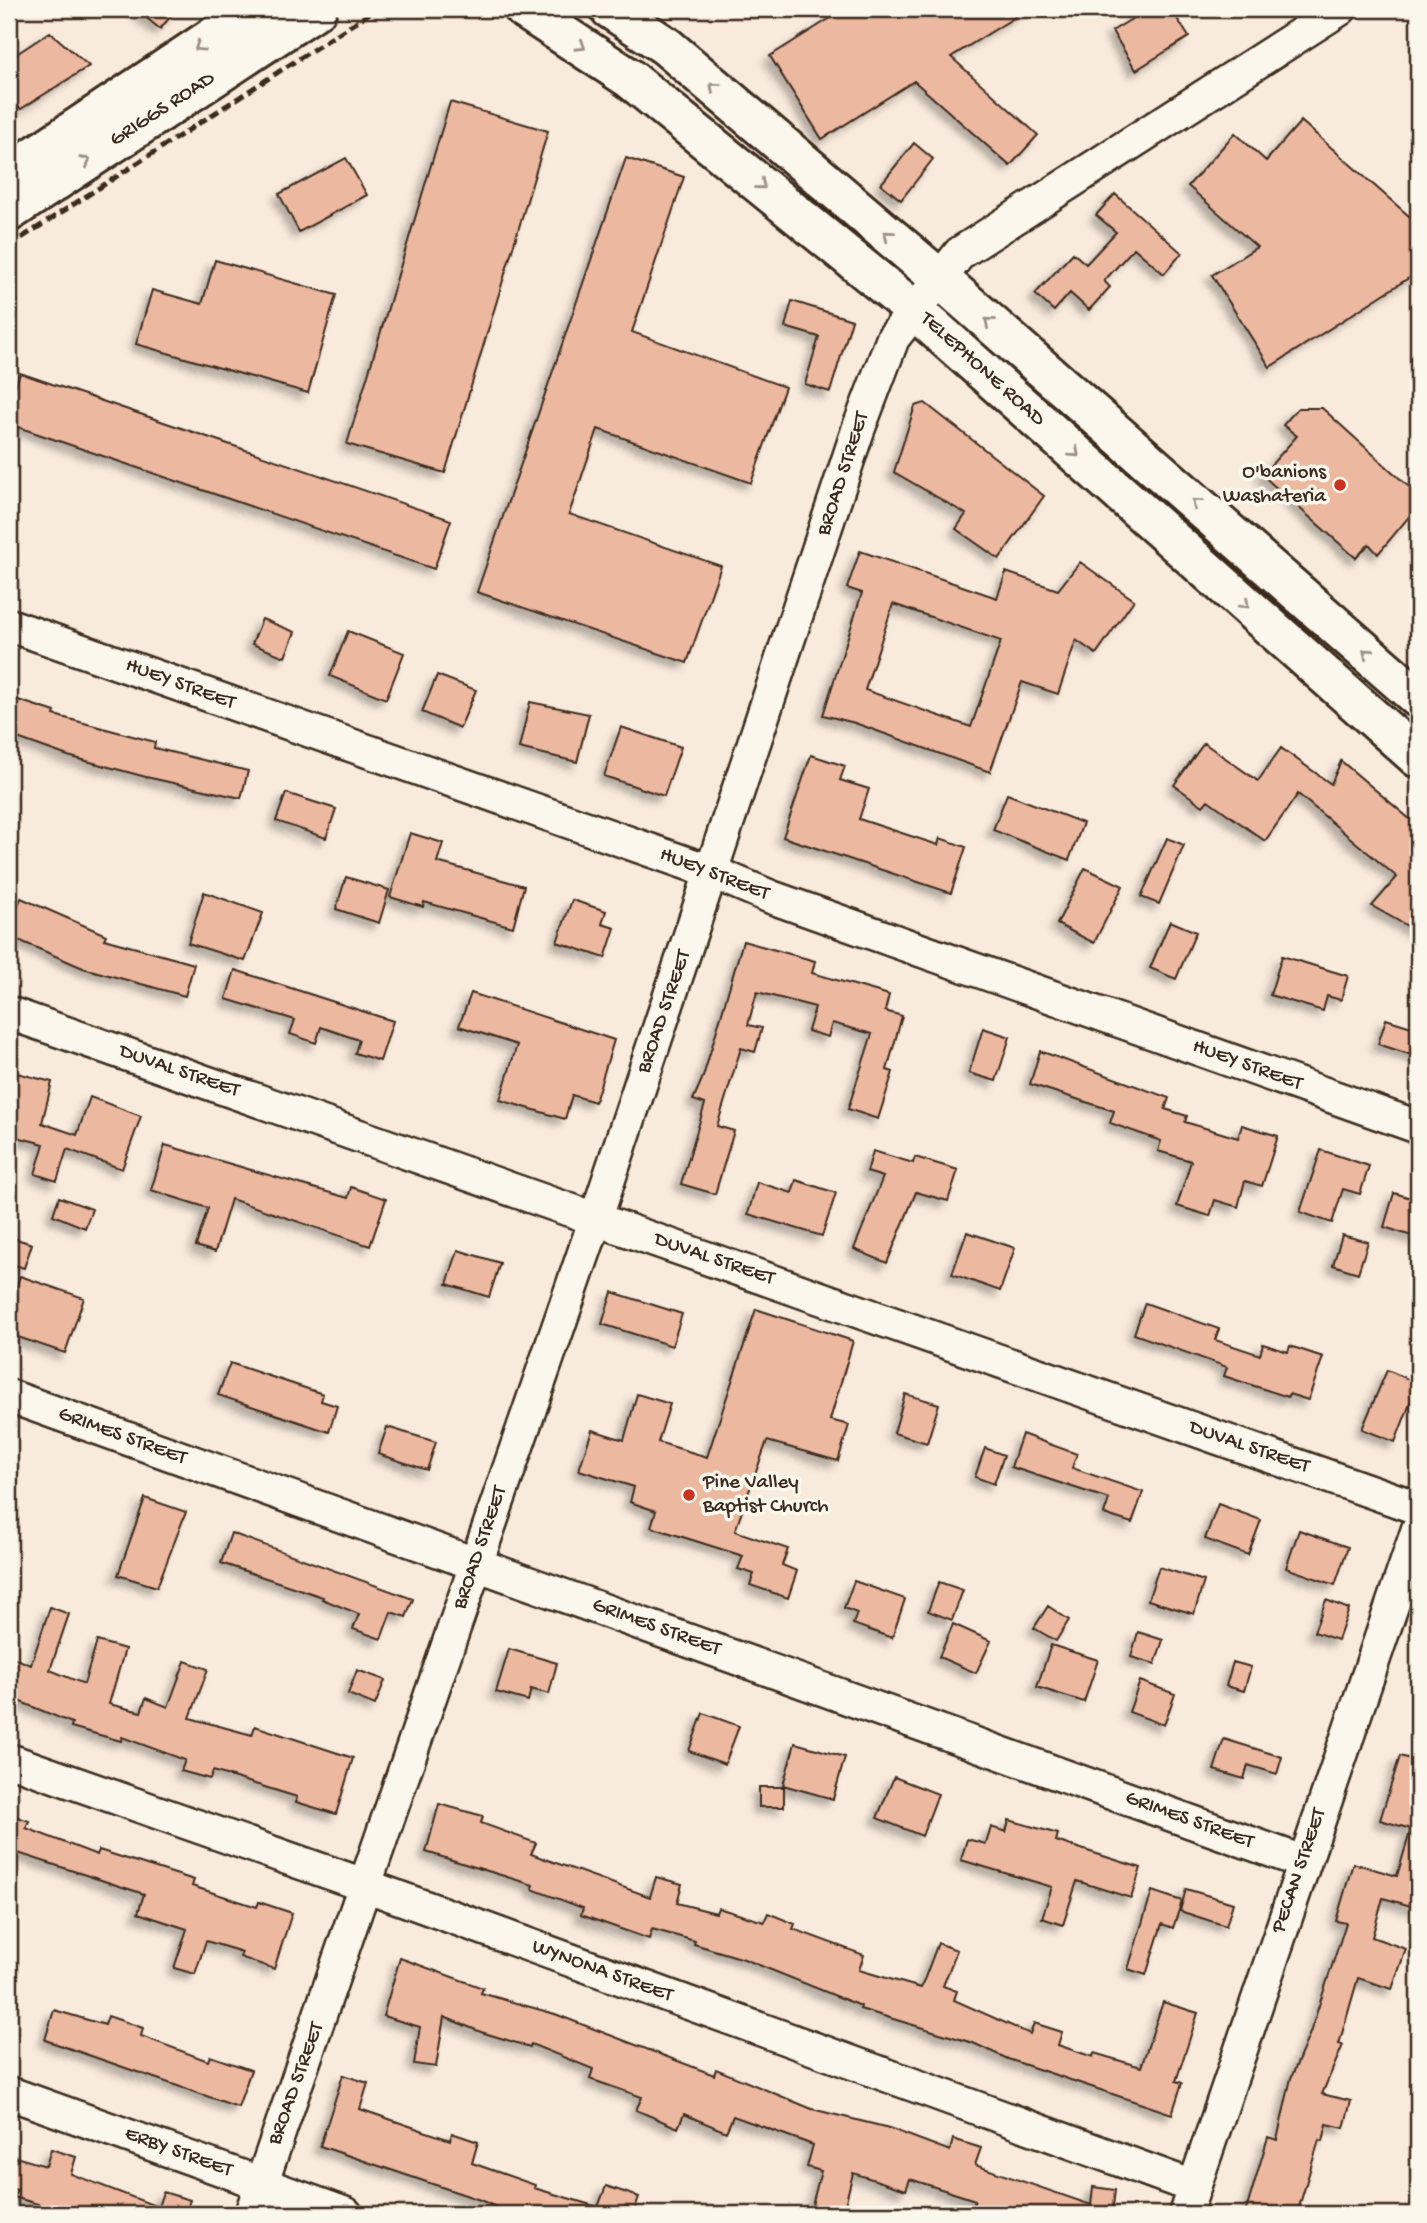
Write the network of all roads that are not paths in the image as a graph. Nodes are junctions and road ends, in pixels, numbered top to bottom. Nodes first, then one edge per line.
1 (255, 9) edge
2 (317, 9) edge
3 (524, 9) edge
4 (610, 9) edge
5 (1340, 9) edge
6 (20, 171) edge
7 (9, 212) edge
8 (940, 279) junction
9 (915, 310) junction
10 (9, 625) edge
11 (1418, 698) edge
12 (1418, 758) edge
13 (712, 872) junction
14 (9, 1013) edge
15 (1418, 1127) edge
16 (596, 1218) junction
17 (9, 1396) edge
18 (1418, 1508) edge
19 (1418, 1529) edge
20 (475, 1563) junction
21 (9, 1760) edge
22 (1303, 1862) junction
23 (367, 1886) junction
24 (9, 2093) edge
25 (262, 2183) junction
26 (1190, 2201) edge
27 (251, 2214) edge
28 (346, 2214) edge

1 -> 6 main road, GRIGGS ROAD
6 -> 2 main road, GRIGGS ROAD
3 -> 9 main road, TELEPHONE ROAD
8 -> 4 main road, TELEPHONE ROAD
5 - 8 street, BROAD STREET
6 - 7 main road, GRIGGS ROAD
8 - 9 street, BROAD STREET
11 -> 8 main road, TELEPHONE ROAD
9 -> 12 main road, TELEPHONE ROAD
9 - 13 street, BROAD STREET
10 - 13 street, HUEY STREET
13 - 15 street, HUEY STREET
13 - 16 street, BROAD STREET
14 - 16 street, DUVAL STREET
16 - 18 street, DUVAL STREET
16 - 20 street, BROAD STREET
17 - 20 street, GRIMES STREET
19 - 22 street, PECAN STREET
20 - 22 street, GRIMES STREET
20 - 23 street, BROAD STREET
21 - 23 street, WYNONA STREET
22 - 26 street, PECAN STREET
23 - 25 street, BROAD STREET
23 - 26 street, WYNONA STREET
24 - 25 street, ERBY STREET
25 - 27 street, BROAD STREET
25 - 28 street, ERBY STREET

